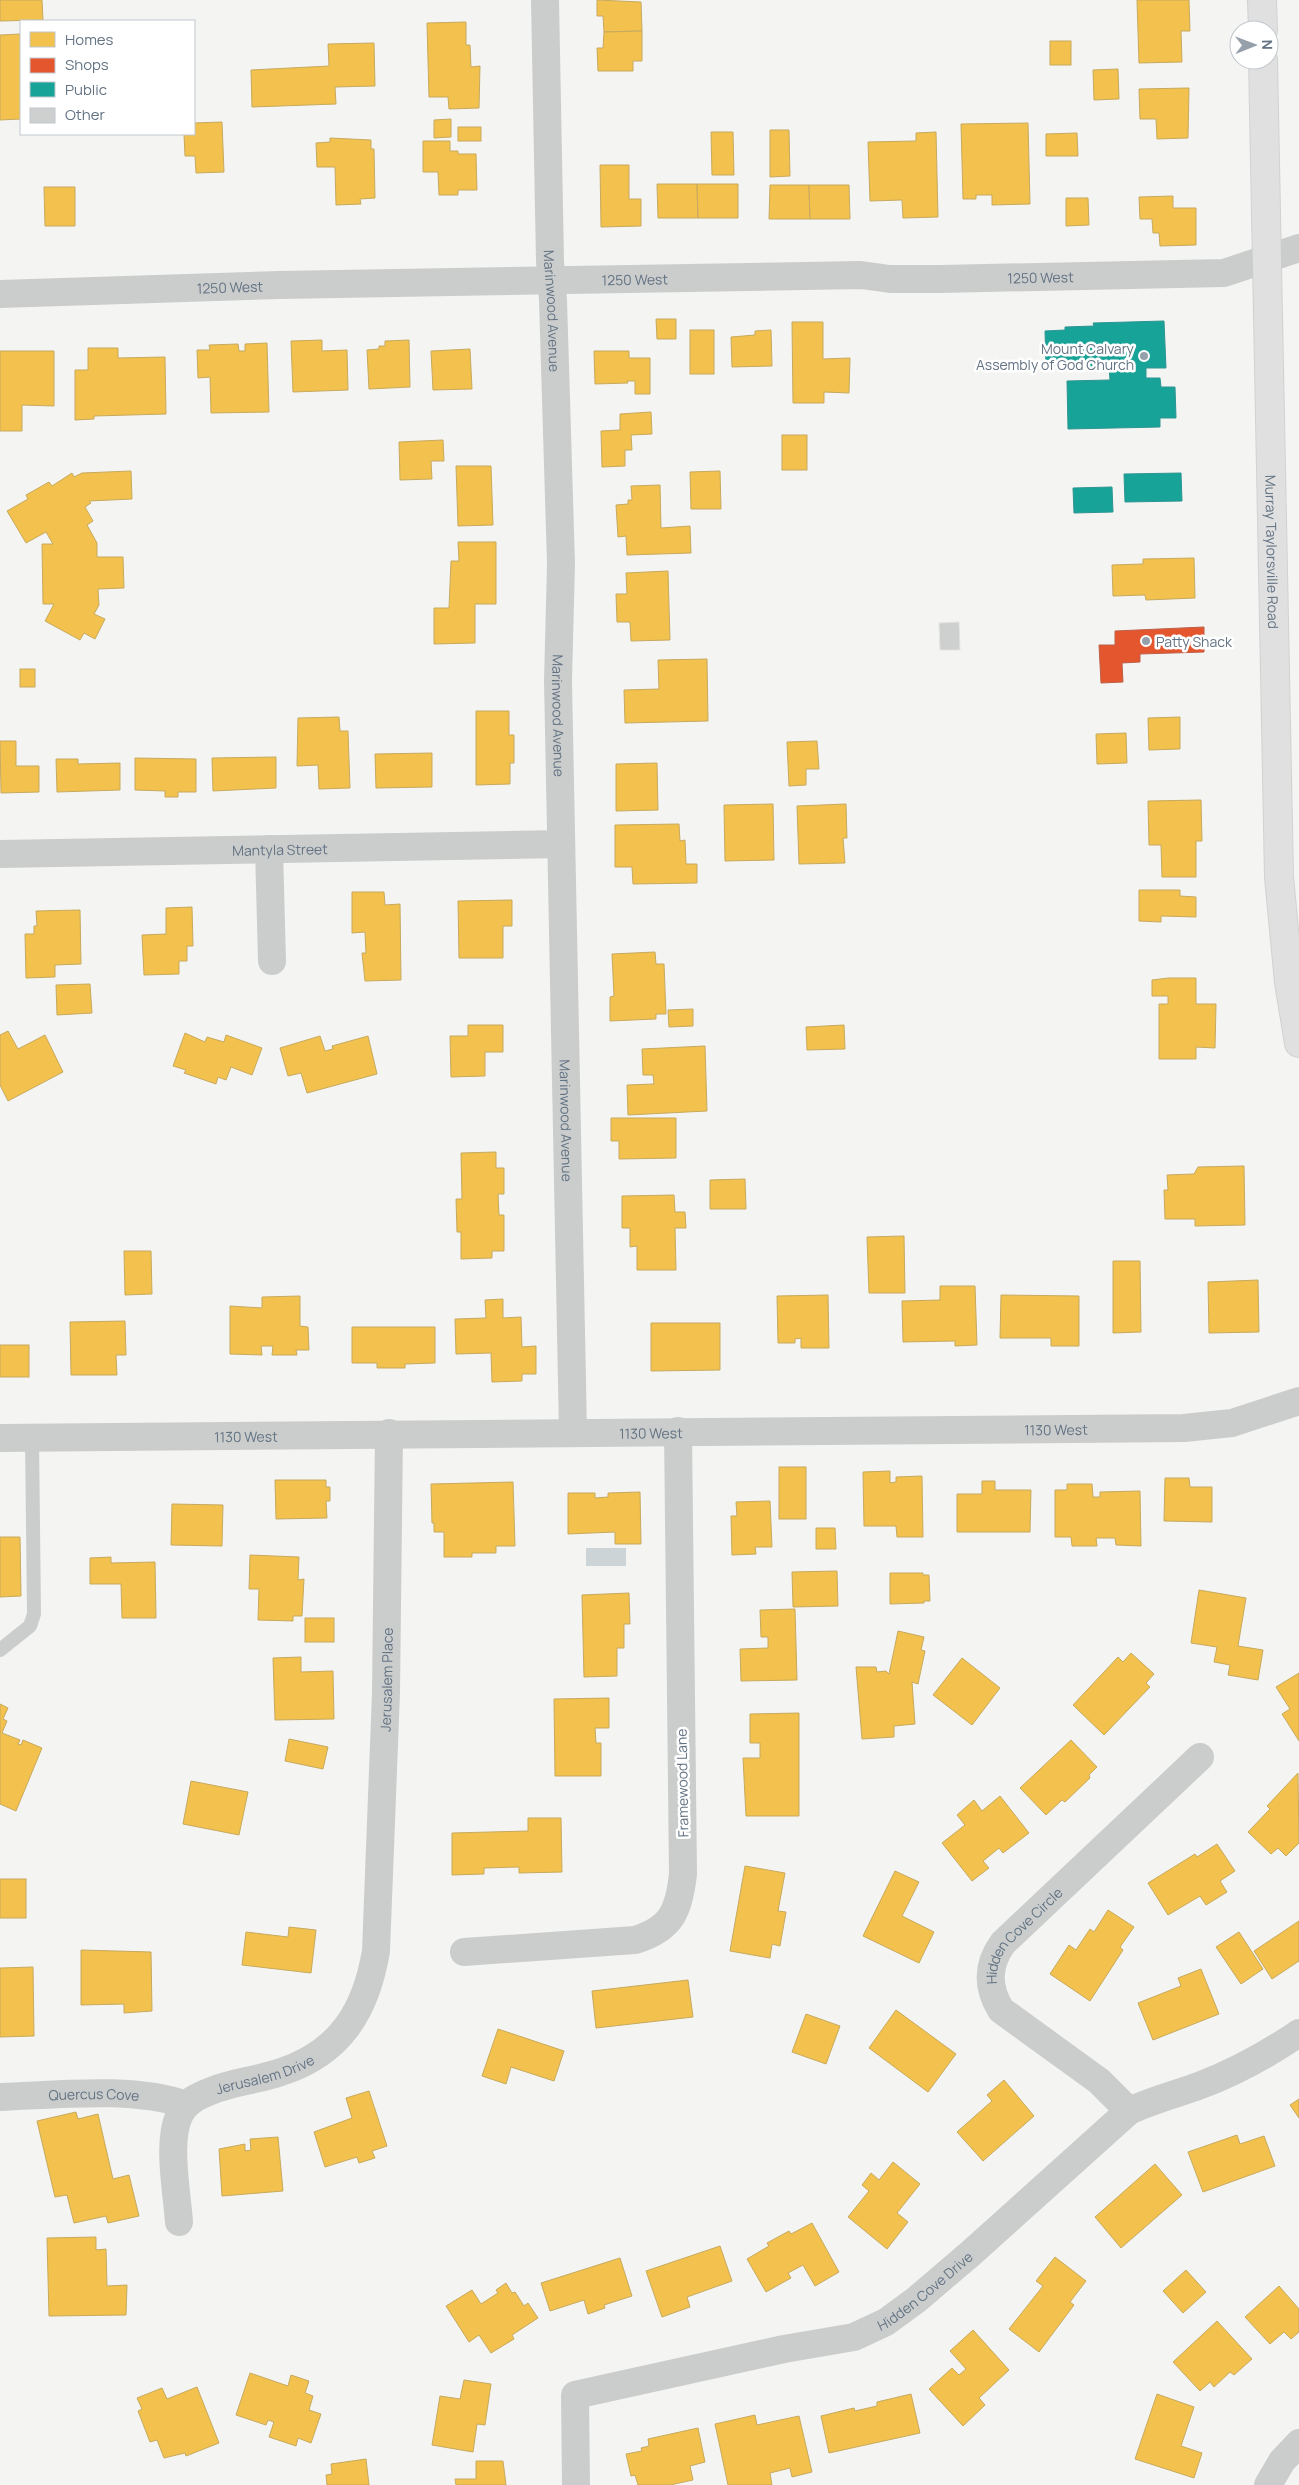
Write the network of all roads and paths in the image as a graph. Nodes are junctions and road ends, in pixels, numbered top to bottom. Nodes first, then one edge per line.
1 (545, 0) edge
2 (1262, 0) edge
3 (1263, 20) edge
4 (1263, 70) edge
5 (1299, 248) edge
6 (1268, 258) junction
7 (552, 281) junction
8 (0, 294) edge
9 (561, 844) junction
10 (269, 849) junction
11 (0, 854) edge
12 (272, 961) dead end
13 (1294, 982) edge
14 (1299, 1043) edge
15 (1299, 1401) edge
16 (678, 1431) junction
17 (573, 1432) junction
18 (389, 1433) junction
19 (0, 1438) edge
20 (32, 1438) junction
21 (0, 1650) edge
22 (1200, 1757) dead end
23 (377, 1925) joint
24 (464, 1952) dead end
25 (1299, 2033) edge
26 (0, 2097) edge
27 (186, 2105) junction
28 (1129, 2111) junction
29 (179, 2222) dead end
30 (1299, 2443) edge
31 (576, 2485) edge
32 (1268, 2485) edge

1 - 7 street, Marinwood Avenue
2 - 3 street
4 - 6 street, Murray Taylorsville Road
5 - 6 street, 1250 West
6 - 7 street, 1250 West
6 - 13 street, Murray Taylorsville Road
7 - 8 street, 1250 West
7 - 9 street, Marinwood Avenue
9 - 10 street, Mantyla Street
9 - 17 street, Marinwood Avenue
10 - 11 street, Mantyla Street
10 - 12 street
13 - 14 street, Murray Taylorsville Road
15 - 16 street, 1130 West
16 - 17 street, 1130 West
16 - 24 street, Framewood Lane
17 - 18 street, 1130 West
18 - 20 street, 1130 West
18 - 23 street, Jerusalem Place
19 - 20 street, 1130 West
20 - 21 lane
22 - 28 street, Hidden Cove Circle
23 - 27 street, Jerusalem Drive
25 - 28 street, Hidden Cove Drive
26 - 27 street, Quercus Cove
27 - 29 street
28 - 31 street, Hidden Cove Drive
30 - 32 street

